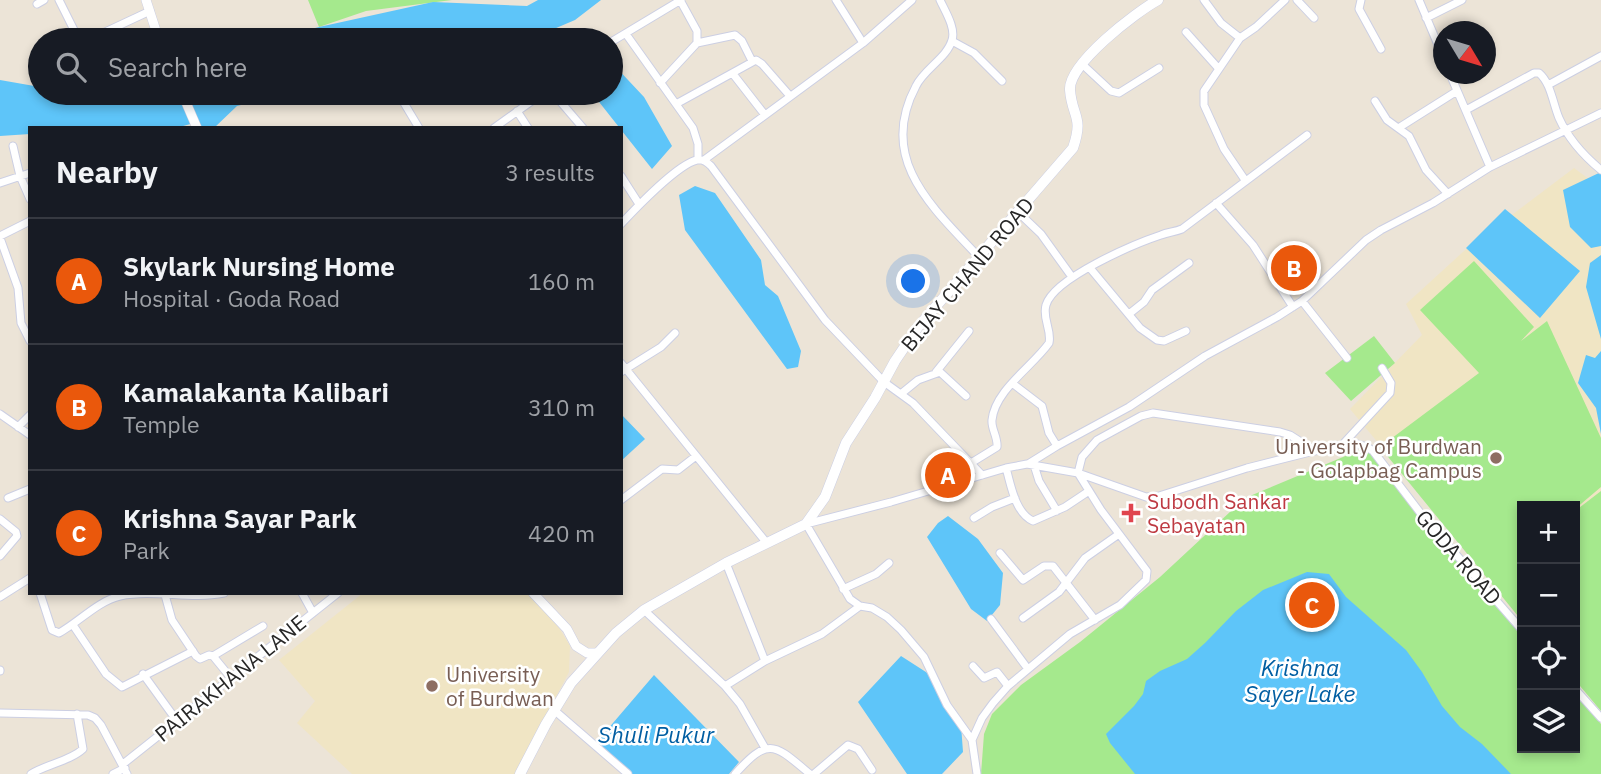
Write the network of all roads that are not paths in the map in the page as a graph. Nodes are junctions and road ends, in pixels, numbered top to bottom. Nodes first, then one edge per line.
1 (59, 0) edge
2 (146, 0) edge
3 (681, 0) edge
4 (836, 0) edge
5 (912, 0) edge
6 (940, 0) edge
7 (1158, 0) edge
8 (1204, 0) edge
9 (1285, 0) edge
10 (1297, 0) edge
11 (1362, 0) edge
12 (1419, 0) edge
13 (1462, 0) edge
14 (150, 11) junction
15 (1314, 18) dead end
16 (1426, 18) junction
17 (73, 28) edge
18 (114, 28) edge
19 (155, 28) edge
20 (1186, 32) dead end
21 (626, 34) junction
22 (1433, 34) edge
23 (623, 36) edge
24 (1240, 38) junction
25 (952, 41) junction
26 (697, 43) junction
27 (863, 43) junction
28 (1381, 49) dead end
29 (1601, 56) edge
30 (752, 61) junction
31 (1082, 64) junction
32 (1159, 68) dead end
33 (1219, 69) junction
34 (733, 74) junction
35 (1002, 81) dead end
36 (660, 83) junction
37 (1454, 84) edge
38 (1548, 85) junction
39 (1457, 91) junction
40 (790, 96) junction
41 (1375, 101) dead end
42 (676, 104) junction
43 (187, 105) edge
44 (405, 105) edge
45 (525, 105) edge
46 (563, 105) edge
47 (1466, 110) junction
48 (517, 111) junction
49 (1601, 113) edge
50 (765, 115) junction
51 (196, 126) edge
52 (418, 126) edge
53 (497, 126) edge
54 (527, 126) edge
55 (581, 126) edge
56 (1400, 127) junction
57 (1565, 130) junction
58 (1307, 135) dead end
59 (13, 146) dead end
60 (701, 160) junction
61 (1490, 167) junction
62 (1601, 170) edge
63 (28, 174) edge
64 (20, 176) junction
65 (623, 179) edge
66 (1245, 180) junction
67 (0, 183) edge
68 (28, 194) edge
69 (1448, 194) junction
70 (639, 204) junction
71 (1216, 204) junction
72 (1018, 212) junction
73 (28, 222) edge
74 (623, 223) edge
75 (0, 237) edge
76 (978, 256) junction
77 (1189, 263) dead end
78 (1090, 268) junction
79 (1072, 277) junction
80 (1302, 301) junction
81 (1293, 307) junction
82 (1129, 314) junction
83 (969, 331) dead end
84 (1186, 331) dead end
85 (675, 333) dead end
86 (28, 337) edge
87 (1347, 358) dead end
88 (623, 368) edge
89 (1382, 368) dead end
90 (936, 372) junction
91 (884, 382) junction
92 (1012, 383) junction
93 (902, 393) junction
94 (966, 396) dead end
95 (0, 414) edge
96 (28, 417) edge
97 (18, 427) junction
98 (28, 434) edge
99 (1342, 445) junction
100 (1056, 446) junction
101 (1315, 451) junction
102 (696, 456) junction
103 (971, 463) junction
104 (1031, 465) junction
105 (1006, 468) junction
106 (1078, 472) junction
107 (982, 475) junction
108 (28, 490) edge
109 (1089, 491) junction
110 (8, 498) dead end
111 (623, 498) edge
112 (1015, 498) junction
113 (1057, 511) junction
114 (974, 518) dead end
115 (0, 519) edge
116 (806, 524) junction
117 (1119, 534) junction
118 (766, 542) junction
119 (1000, 553) dead end
120 (0, 556) edge
121 (726, 563) junction
122 (889, 563) dead end
123 (28, 579) edge
124 (1067, 582) junction
125 (843, 589) junction
126 (2, 593) edge
127 (41, 595) edge
128 (119, 595) edge
129 (165, 595) junction
130 (208, 595) edge
131 (303, 595) edge
132 (336, 595) edge
133 (535, 595) edge
134 (860, 606) junction
135 (644, 610) junction
136 (313, 613) junction
137 (1023, 618) dead end
138 (991, 619) dead end
139 (1095, 620) junction
140 (73, 625) junction
141 (263, 626) dead end
142 (1519, 627) edge
143 (192, 651) junction
144 (597, 653) junction
145 (213, 656) junction
146 (765, 661) junction
147 (973, 666) dead end
148 (1028, 669) junction
149 (143, 674) junction
150 (231, 678) junction
151 (725, 686) junction
152 (1008, 686) junction
153 (1576, 690) edge
154 (554, 710) junction
155 (0, 713) edge
156 (77, 715) junction
157 (1601, 718) edge
158 (177, 721) junction
159 (972, 740) junction
160 (765, 748) junction
161 (125, 769) edge
162 (872, 770) dead end
163 (31, 774) edge
164 (113, 774) edge
165 (520, 774) edge
166 (628, 774) edge
167 (735, 774) edge
168 (812, 774) edge
169 (977, 774) edge

1 - 17 street
2 - 14 street
3 - 21 street
3 - 26 street
4 - 27 street
5 - 27 street
6 - 25 street
7 - 31 main road, BIJAY CHAND ROAD
8 - 24 street
9 - 24 street
10 - 15 street
11 - 28 street
12 - 16 street
13 - 16 street
14 - 18 street
14 - 19 street
16 - 22 street
20 - 33 street
21 - 23 street
21 - 36 street
24 - 33 street
25 - 35 street
25 - 76 street
26 - 30 street
26 - 36 street
27 - 40 street
29 - 38 street
30 - 34 street
30 - 40 street
31 - 32 street
31 - 72 main road, BIJAY CHAND ROAD
33 - 66 street
34 - 42 street
34 - 50 street
36 - 42 street
37 - 39 street
38 - 47 street
38 - 57 street
39 - 47 street
39 - 56 street
40 - 50 street
41 - 56 street
42 - 60 street
43 - 51 street
44 - 52 street
45 - 48 street
46 - 55 street
47 - 61 street
48 - 53 street
48 - 54 street
49 - 57 street
50 - 60 street
56 - 69 street
57 - 61 street
57 - 62 street
58 - 66 street
59 - 64 street
60 - 70 street
60 - 91 street
61 - 69 street
63 - 64 street
64 - 67 street
64 - 68 street
65 - 70 street
66 - 71 street
69 - 80 street
70 - 74 street
71 - 78 street
71 - 81 street
72 - 76 main road, BIJAY CHAND ROAD
72 - 79 street
73 - 75 street
75 - 86 street
76 - 91 main road, BIJAY CHAND ROAD
77 - 82 street
78 - 79 street
78 - 82 street
79 - 92 street
80 - 81 street
80 - 87 street
81 - 100 street
82 - 84 street
83 - 90 street
85 - 88 street
88 - 102 street
89 - 99 street
90 - 93 street
90 - 94 street
91 - 93 street
91 - 116 main road, BIJAY CHAND ROAD
92 - 100 street
92 - 103 street
93 - 103 street
95 - 97 street
96 - 97 street
97 - 98 street
99 - 101 street, GODA ROAD
99 - 142 street, GODA ROAD
100 - 104 street
101 - 106 street, GODA ROAD
101 - 106 street
102 - 111 street
102 - 118 street
103 - 107 street
104 - 105 street, GODA ROAD
104 - 106 street, GODA ROAD
104 - 113 street
105 - 107 street, GODA ROAD
105 - 112 street
106 - 109 street
107 - 116 street, GODA ROAD
108 - 110 street
109 - 113 street
109 - 117 street
112 - 113 street
112 - 114 street
115 - 120 street
116 - 118 main road
116 - 125 street
117 - 124 street
117 - 139 street
118 - 121 main road
119 - 124 street
121 - 135 main road
121 - 146 street
122 - 125 street
123 - 126 street
124 - 137 street
124 - 139 street
125 - 134 street
127 - 140 street
128 - 129 street
128 - 140 street
129 - 130 street
129 - 143 street
131 - 136 street
132 - 136 street, PAIRAKHANA LANE
133 - 144 street
134 - 146 street
134 - 159 street
135 - 144 main road
135 - 151 street
136 - 150 street, PAIRAKHANA LANE
138 - 148 street
139 - 148 street
140 - 149 street
141 - 145 street
143 - 145 street
143 - 149 street
144 - 154 main road
145 - 150 street
146 - 151 street
147 - 152 street
148 - 152 street
149 - 158 street
150 - 158 street, PAIRAKHANA LANE
151 - 160 street
152 - 159 street
153 - 157 street
154 - 165 main road
154 - 166 street
155 - 156 street
156 - 161 street
156 - 163 street
158 - 161 street, PAIRAKHANA LANE
159 - 169 street
160 - 167 street
160 - 168 street
161 - 164 street, PAIRAKHANA LANE
162 - 168 street

